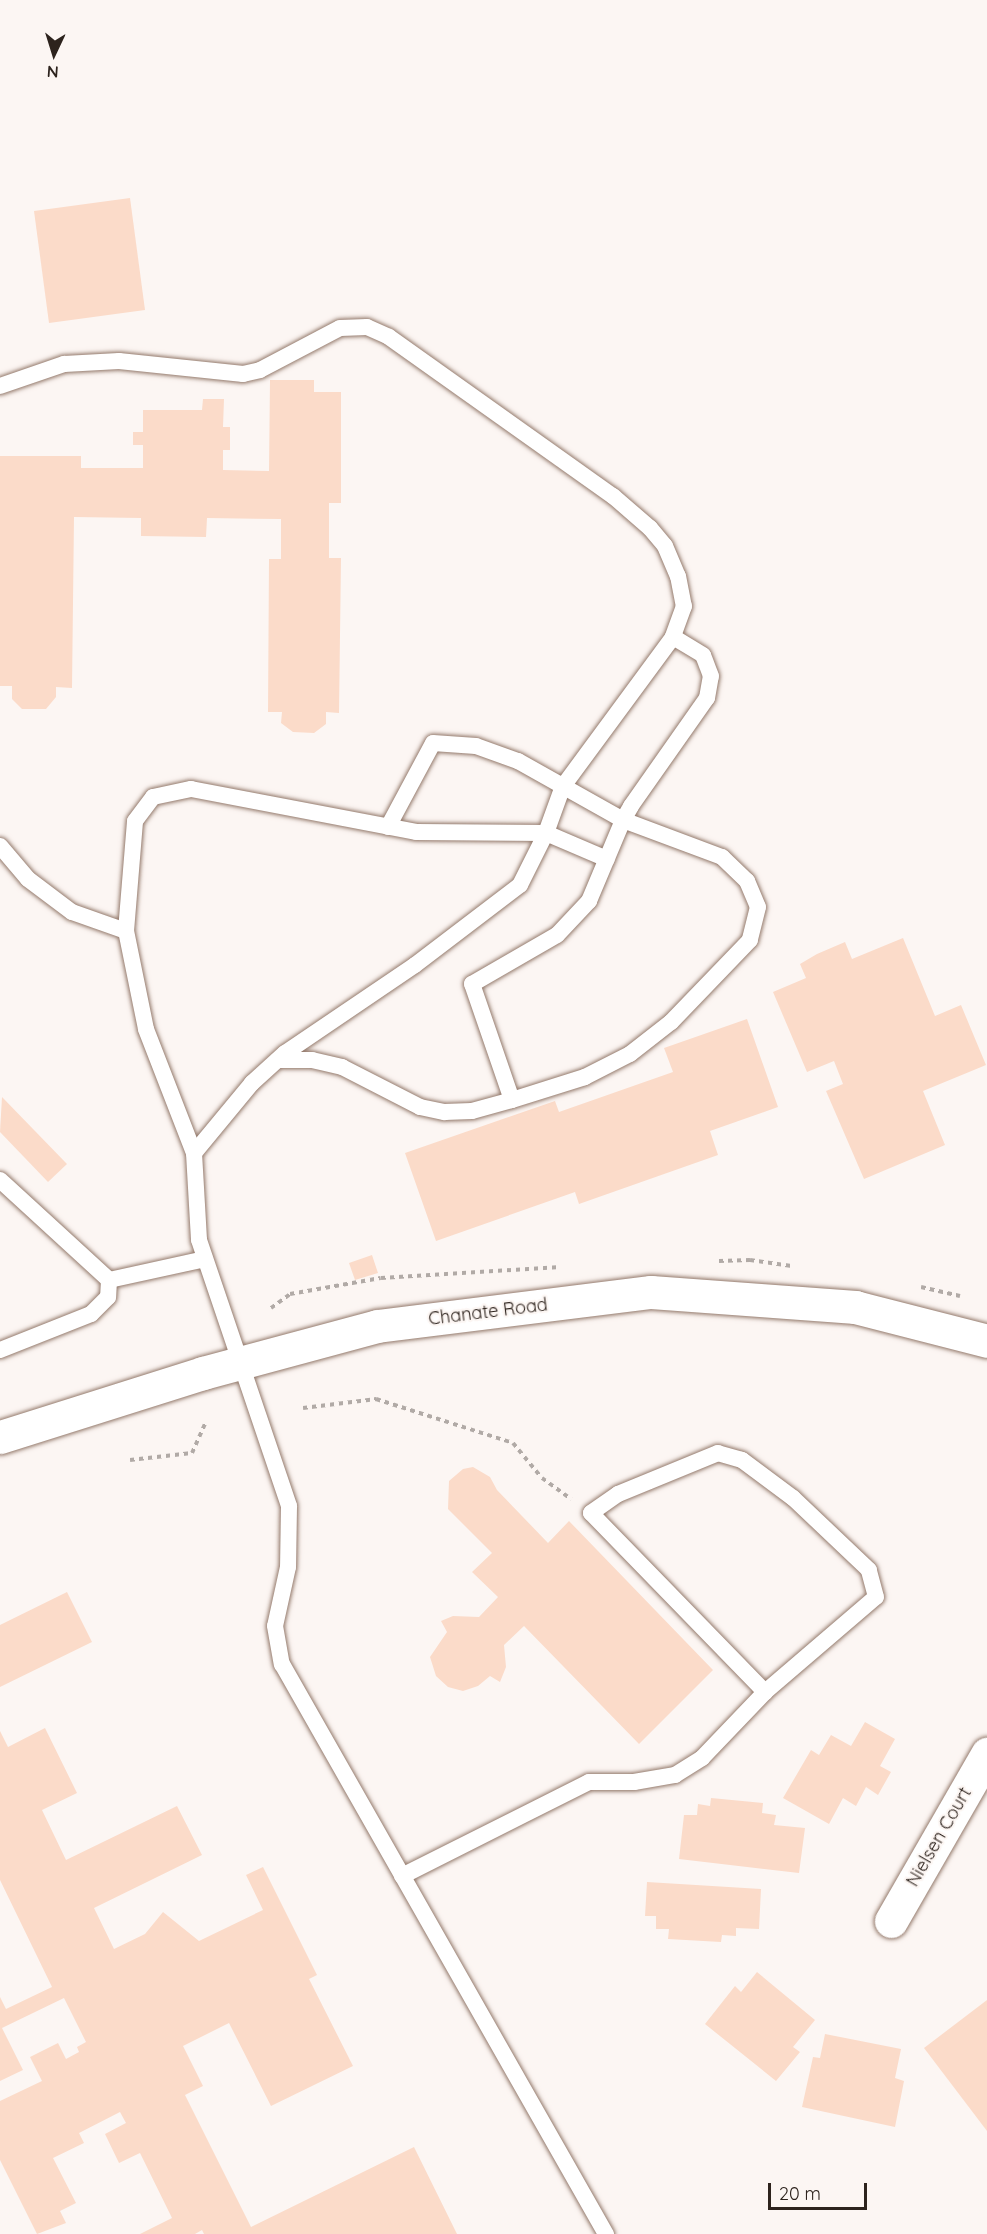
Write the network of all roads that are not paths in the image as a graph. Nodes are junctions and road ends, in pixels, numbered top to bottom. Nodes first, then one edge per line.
1 (0, 386) edge
2 (673, 637) junction
3 (563, 786) junction
4 (623, 820) junction
5 (388, 827) junction
6 (546, 833) junction
7 (0, 846) edge
8 (607, 859) junction
9 (126, 931) junction
10 (278, 1060) junction
11 (512, 1100) junction
12 (194, 1153) junction
13 (0, 1180) edge
14 (205, 1259) junction
15 (109, 1280) junction
16 (987, 1341) edge
17 (0, 1350) edge
18 (243, 1362) junction
19 (0, 1437) edge
20 (765, 1692) junction
21 (987, 1754) edge
22 (402, 1876) junction
23 (891, 1921) dead end
24 (606, 2234) edge

1 - 2 lane
2 - 3 lane
2 - 4 lane
3 - 4 lane
3 - 5 lane
3 - 6 lane
4 - 8 lane
4 - 11 lane
5 - 6 lane
5 - 9 lane
6 - 8 lane
6 - 10 lane
7 - 9 lane
8 - 11 lane
9 - 12 lane
10 - 11 lane
10 - 12 lane
12 - 14 lane
13 - 15 lane
14 - 15 lane
14 - 18 lane
15 - 17 lane
16 - 18 street, Chanate Road
18 - 19 street, Chanate Road
18 - 22 lane
20 - 20 lane
20 - 22 lane
21 - 23 street, Nielsen Court
22 - 24 lane

